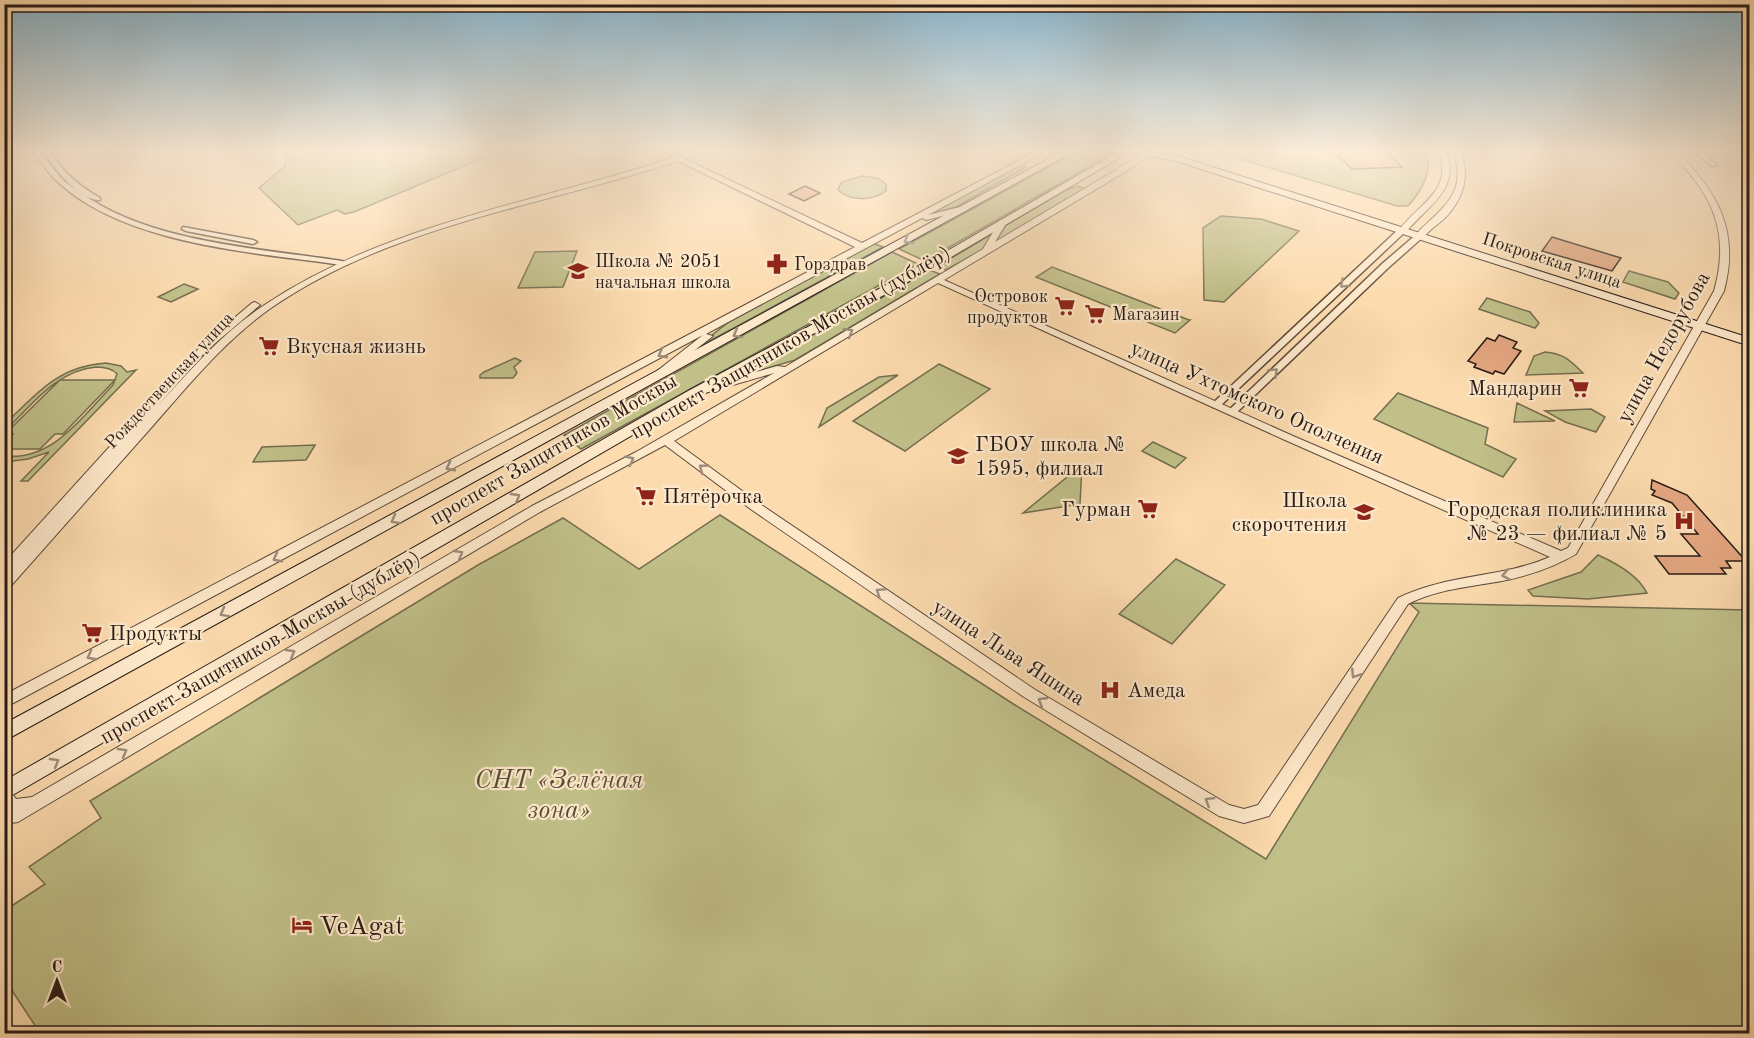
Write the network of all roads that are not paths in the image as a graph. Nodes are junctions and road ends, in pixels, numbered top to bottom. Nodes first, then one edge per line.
1 (87, 199) edge
2 (101, 199) edge
3 (529, 199) edge
4 (766, 199) edge
5 (952, 199) edge
6 (981, 199) edge
7 (1042, 199) edge
8 (1069, 199) edge
9 (1310, 199) edge
10 (1319, 199) edge
11 (1434, 199) edge
12 (1454, 199) edge
13 (1712, 199) edge
14 (971, 205) junction
15 (1425, 208) junction
16 (1443, 215) junction
17 (911, 222) junction
18 (1003, 222) junction
19 (1404, 228) junction
20 (1422, 234) junction
21 (226, 236) junction
22 (214, 243) junction
23 (863, 247) junction
24 (986, 250) junction
25 (341, 260) junction
26 (1369, 260) junction
27 (1385, 266) junction
28 (938, 280) junction
29 (732, 317) junction
30 (1700, 323) junction
31 (1749, 335) edge
32 (1749, 342) edge
33 (799, 362) junction
34 (644, 384) junction
35 (693, 394) junction
36 (1216, 405) junction
37 (1232, 412) junction
38 (667, 441) junction
39 (1510, 536) junction
40 (1562, 557) junction
41 (1531, 568) junction
42 (4, 572) edge
43 (4, 585) edge
44 (4, 702) edge
45 (4, 733) edge
46 (4, 793) edge
47 (41, 800) junction
48 (8, 817) edge

1 - 22 street
2 - 21 street
3 - 25 street, Рождественская улица
4 - 23 street
5 - 17 street, проспект Защитников Москвы (дублёр)
6 - 14 main road, проспект Защитников Москвы
7 - 18 main road, проспект Защитников Москвы
8 - 24 street, проспект Защитников Москвы (дублёр)
9 - 19 main road, Покровская улица
10 - 19 main road, Покровская улица
11 - 15 street
12 - 16 street
13 - 30 street, улица Недорубова
14 - 17 street
14 -> 34 main road, проспект Защитников Москвы
15 - 16 street
15 - 19 street
16 - 20 street
17 - 23 street, проспект Защитников Москвы (дублёр)
18 - 24 street
18 - 35 main road, проспект Защитников Москвы
19 - 20 main road, Покровская улица
19 - 26 street
20 - 27 street
20 - 30 main road, Покровская улица
21 - 22 street
21 - 25 street
22 - 25 street
23 - 29 street, проспект Защитников Москвы (дублёр)
24 - 28 street, проспект Защитников Москвы (дублёр)
25 - 42 street, Рождественская улица
25 - 43 street, Рождественская улица
26 - 27 street
26 -> 36 street
37 -> 27 street
33 -> 28 street, проспект Защитников Москвы (дублёр)
28 - 36 street, улица Ухтомского Ополчения
29 - 34 street
29 -> 44 street, проспект Защитников Москвы (дублёр)
30 - 31 main road, Покровская улица
30 - 32 main road, Покровская улица
30 - 40 street, улица Недорубова
33 - 35 street
33 - 38 street, проспект Защитников Москвы (дублёр)
34 -> 45 main road, проспект Защитников Москвы
46 -> 35 main road, проспект Защитников Москвы
36 - 37 street, улица Ухтомского Ополчения
37 - 39 street, улица Ухтомского Ополчения
41 -> 38 street, улица Льва Яшина
47 -> 38 street, проспект Защитников Москвы (дублёр)
39 - 40 street, улица Ухтомского Ополчения
39 - 41 street
40 - 41 street, улица Льва Яшина
46 - 47 street
47 - 48 street, проспект Защитников Москвы (дублёр)

